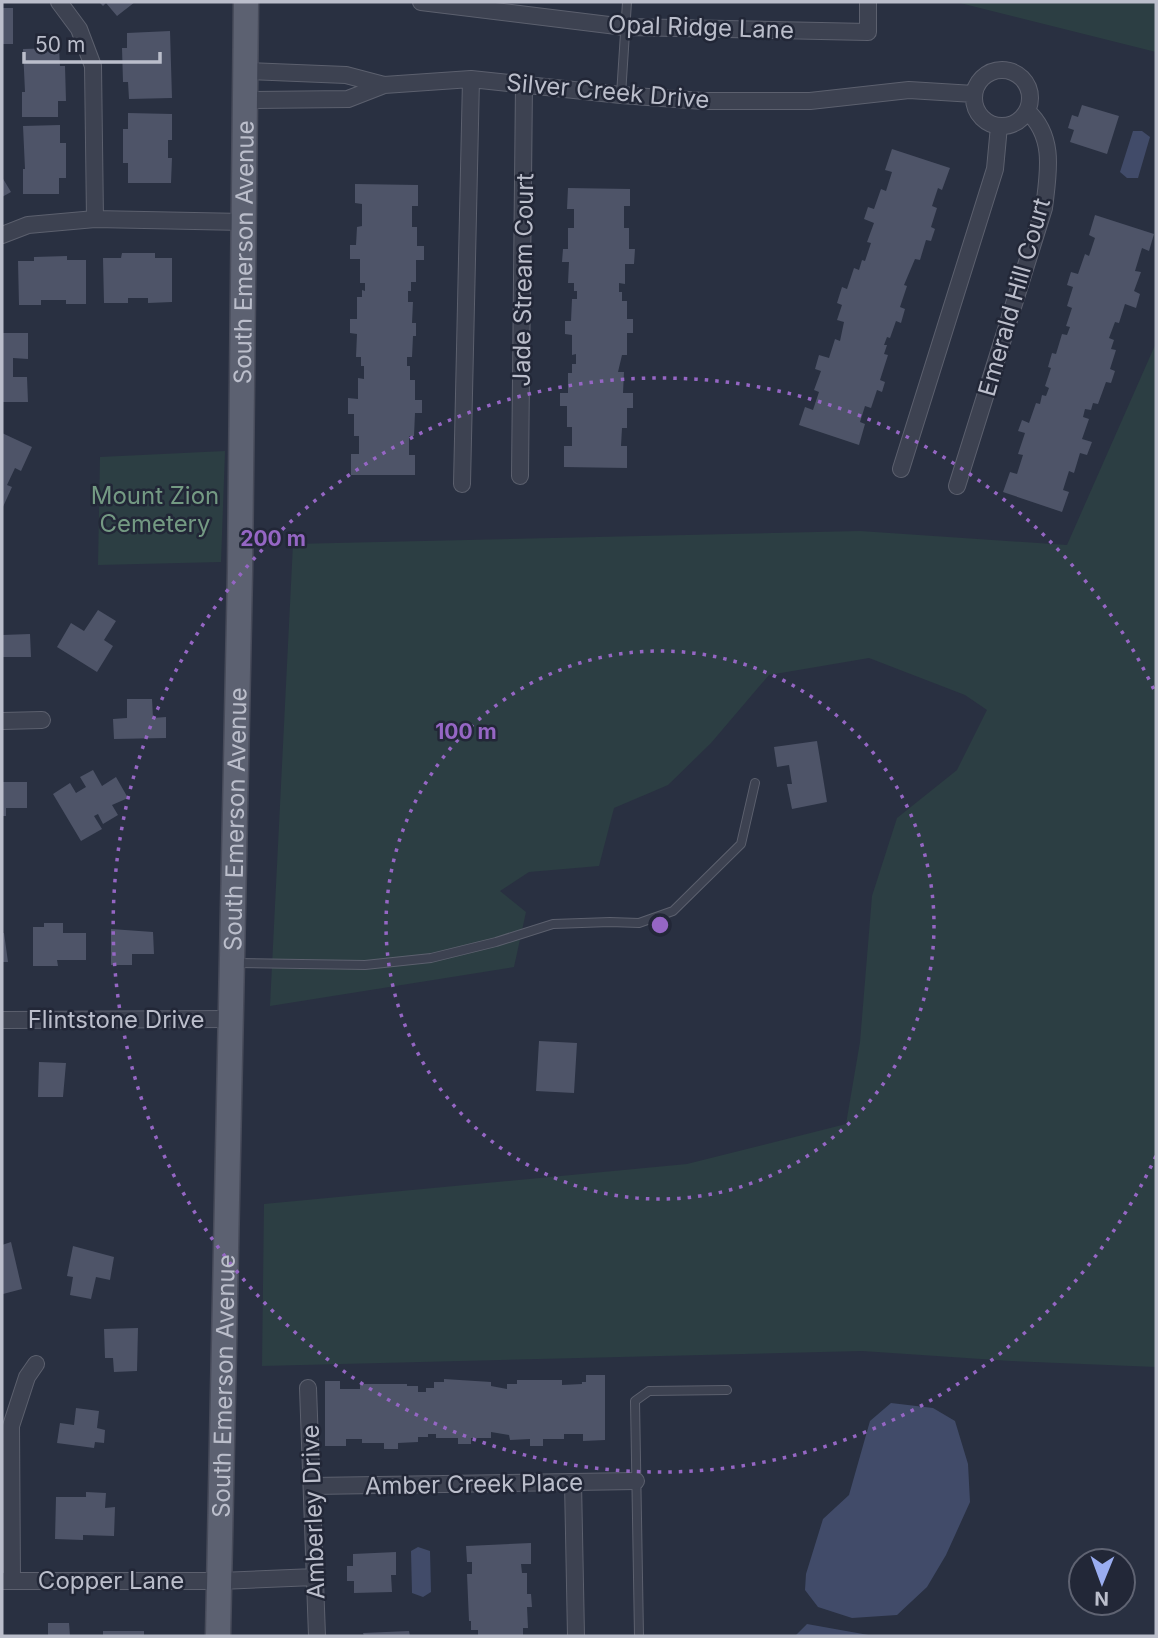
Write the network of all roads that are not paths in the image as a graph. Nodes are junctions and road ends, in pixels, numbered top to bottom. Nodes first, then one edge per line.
1 (59, 2) edge
2 (246, 2) edge
3 (421, 2) edge
4 (627, 2) edge
5 (868, 2) edge
6 (625, 27) junction
7 (245, 71) junction
8 (471, 79) junction
9 (524, 84) junction
10 (384, 85) junction
11 (974, 94) junction
12 (621, 95) junction
13 (245, 100) junction
14 (1027, 111) junction
15 (999, 126) junction
16 (95, 219) junction
17 (244, 222) junction
18 (2, 235) edge
19 (901, 469) dead end
20 (520, 476) dead end
21 (462, 484) dead end
22 (957, 486) dead end
23 (42, 720) dead end
24 (2, 721) edge
25 (755, 783) dead end
26 (232, 962) junction
27 (231, 1019) junction
28 (2, 1020) edge
29 (36, 1364) dead end
30 (308, 1388) dead end
31 (727, 1390) dead end
32 (636, 1481) junction
33 (573, 1482) junction
34 (312, 1486) junction
35 (315, 1577) junction
36 (7, 1581) edge
37 (219, 1581) junction
38 (218, 1636) edge
39 (317, 1636) edge
40 (576, 1636) edge
41 (639, 1636) edge

1 - 16 street
2 - 7 main road, South Emerson Avenue
3 - 6 street, Opal Ridge Lane
4 - 6 lane
5 - 6 street, Opal Ridge Lane
6 - 12 lane
7 - 10 street
7 - 13 main road, South Emerson Avenue
8 - 9 street, Silver Creek Drive
8 - 10 street, Silver Creek Drive
8 - 21 street
9 - 12 street, Silver Creek Drive
9 - 20 street, Jade Stream Court
10 - 13 street, Silver Creek Drive
11 - 12 street, Silver Creek Drive
11 - 14 street
11 - 15 street
13 - 17 main road, South Emerson Avenue
14 - 15 street
14 - 22 street, Emerald Hill Court
15 - 19 street
16 - 17 street
16 - 18 street
17 - 26 main road, South Emerson Avenue
23 - 24 street
25 - 26 lane
26 - 27 main road, South Emerson Avenue
27 - 28 street, Flintstone Drive
27 - 37 main road, South Emerson Avenue
29 - 36 street
30 - 34 street, Amberley Drive
31 - 32 lane
32 - 33 street, Amber Creek Place
32 - 41 lane
33 - 34 street, Amber Creek Place
33 - 40 street
34 - 35 street, Amberley Drive
35 - 37 street, Copper Lane
35 - 39 street, Amberley Drive
36 - 37 street, Copper Lane
37 - 38 main road, South Emerson Avenue

